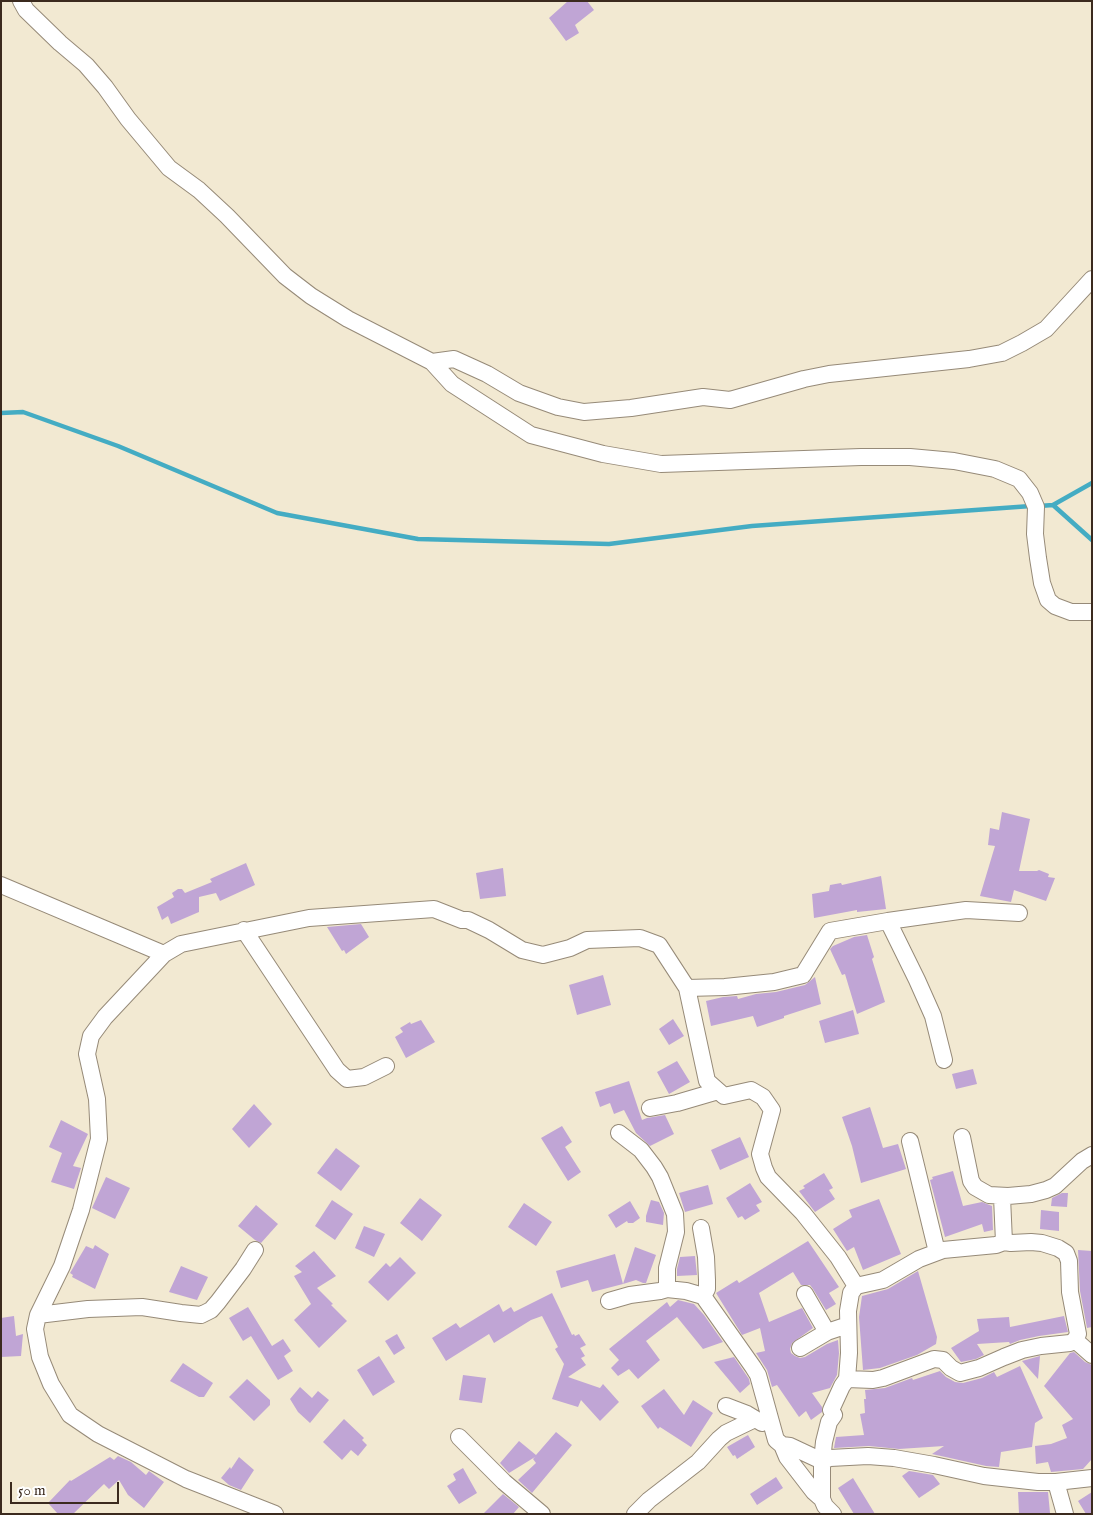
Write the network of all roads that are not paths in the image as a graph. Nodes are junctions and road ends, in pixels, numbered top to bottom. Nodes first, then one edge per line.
1 (21, 1) edge
2 (1092, 279) edge
3 (432, 362) junction
4 (1092, 612) edge
5 (1, 885) edge
6 (1019, 913) dead end
7 (888, 921) junction
8 (244, 930) junction
9 (164, 954) junction
10 (687, 988) junction
11 (944, 1060) dead end
12 (386, 1066) dead end
13 (718, 1091) junction
14 (650, 1108) dead end
15 (619, 1133) dead end
16 (962, 1137) dead end
17 (910, 1141) dead end
18 (1092, 1155) edge
19 (1002, 1197) junction
20 (701, 1228) dead end
21 (1004, 1242) junction
22 (255, 1250) dead end
23 (937, 1252) junction
24 (856, 1286) junction
25 (667, 1289) junction
26 (805, 1294) dead end
27 (703, 1296) junction
28 (609, 1301) dead end
29 (38, 1315) junction
30 (848, 1325) junction
31 (827, 1332) junction
32 (1075, 1340) junction
33 (800, 1348) dead end
34 (1092, 1355) edge
35 (847, 1379) junction
36 (726, 1406) dead end
37 (755, 1419) junction
38 (773, 1428) junction
39 (459, 1437) dead end
40 (782, 1445) junction
41 (822, 1461) junction
42 (1092, 1478) edge
43 (1056, 1482) junction
44 (822, 1498) junction
45 (258, 1511) edge
46 (275, 1514) edge
47 (542, 1514) edge
48 (635, 1514) edge
49 (833, 1514) edge
50 (1065, 1514) edge

1 - 3 street
2 - 3 street
3 - 4 street
5 - 9 street
6 - 7 street
7 - 10 street
7 - 11 street
8 - 9 street
8 - 10 street
8 - 12 street
9 - 29 street
10 - 13 street
13 - 14 street
13 - 24 street
15 - 25 street
16 - 19 street
17 - 23 street
18 - 19 street
19 - 21 street
20 - 27 street
21 - 23 street
21 - 32 street
22 - 29 street
23 - 24 street
24 - 30 street
25 - 27 street
25 - 28 street
26 - 31 street
27 - 38 street
29 - 45 street
30 - 31 street
30 - 35 street
31 - 33 street
32 - 34 street
32 - 35 street
35 - 41 street
36 - 37 street
37 - 38 street
37 - 48 street
38 - 40 street
39 - 47 street
40 - 41 street
40 - 44 street
41 - 43 street
41 - 44 street
42 - 43 street
43 - 50 street
44 - 49 street
45 - 46 street

